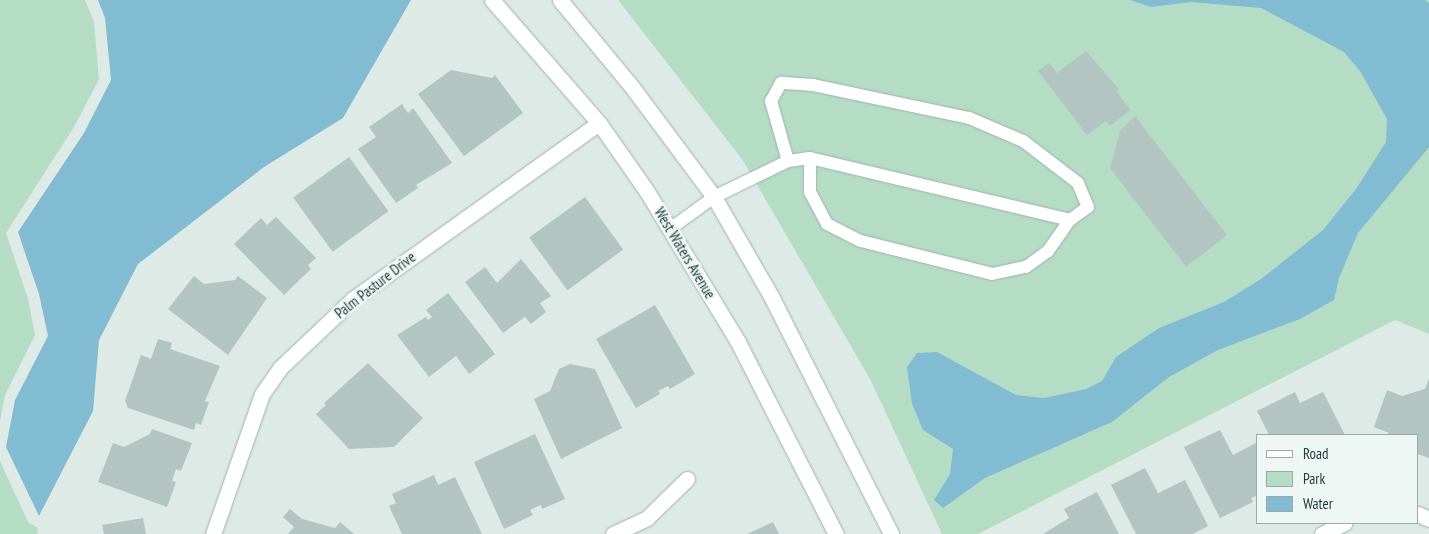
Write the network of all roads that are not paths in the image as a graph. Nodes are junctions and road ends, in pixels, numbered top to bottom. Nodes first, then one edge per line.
1 (492, 0) edge
2 (560, 0) edge
3 (599, 123) junction
4 (810, 158) junction
5 (788, 161) junction
6 (714, 197) junction
7 (1070, 220) junction
8 (670, 230) junction
9 (687, 479) dead end
10 (1343, 524) edge
11 (213, 534) edge
12 (613, 534) edge
13 (836, 534) edge
14 (891, 534) edge
15 (1322, 534) edge

1 - 3 street, West Waters Avenue
2 - 6 street
3 - 8 street, West Waters Avenue
3 - 11 street, Palm Pasture Drive
4 - 5 lane
4 - 7 lane
4 - 7 lane
5 - 6 lane
5 - 7 lane
6 - 8 lane
6 - 14 street
8 - 13 street, West Waters Avenue
9 - 12 street
10 - 15 street

